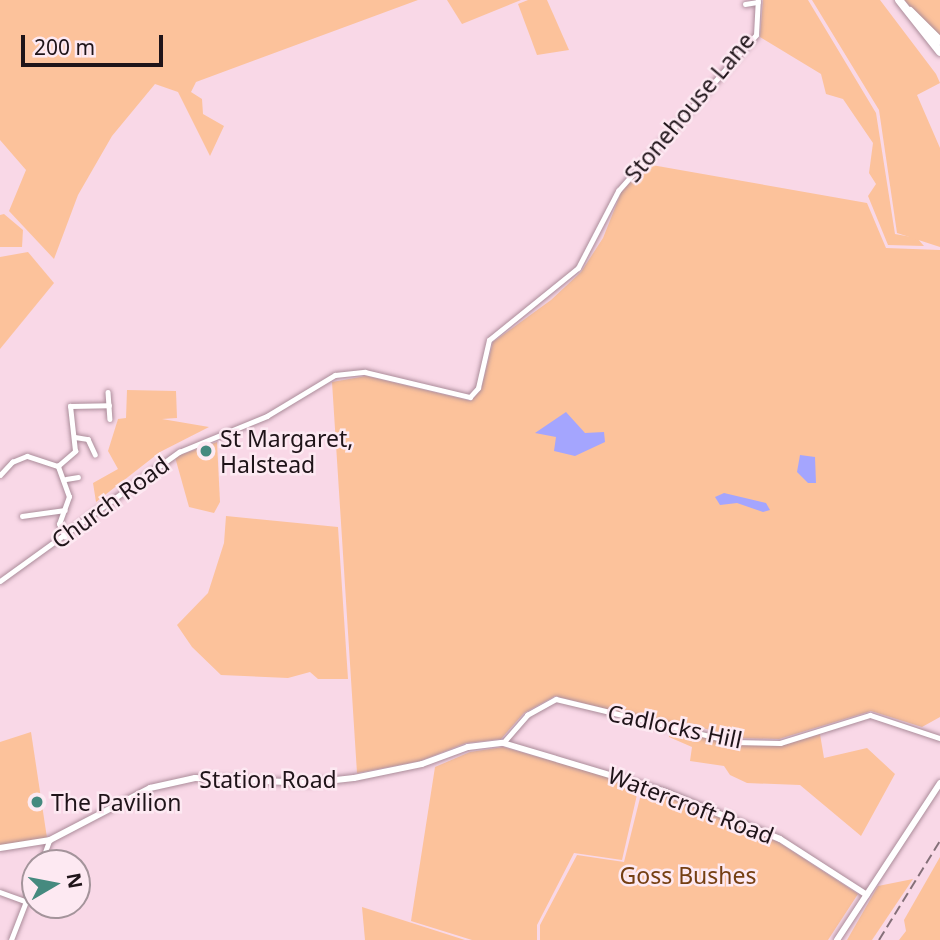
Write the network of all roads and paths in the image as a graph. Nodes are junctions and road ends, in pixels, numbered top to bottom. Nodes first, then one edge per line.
1 (758, 1) edge
2 (900, 1) edge
3 (745, 4) dead end
4 (940, 41) edge
5 (940, 52) edge
6 (108, 392) dead end
7 (108, 405) junction
8 (110, 419) dead end
9 (227, 435) joint
10 (75, 437) junction
11 (95, 454) dead end
12 (58, 466) junction
13 (0, 475) edge
14 (78, 477) dead end
15 (66, 479) junction
16 (65, 510) junction
17 (22, 516) dead end
18 (65, 537) junction
19 (0, 581) edge
20 (940, 738) edge
21 (503, 743) junction
22 (940, 783) edge
23 (50, 840) junction
24 (0, 849) edge
25 (46, 849) edge
26 (0, 892) edge
27 (867, 895) junction
28 (21, 900) edge
29 (21, 912) edge
30 (11, 940) edge
31 (837, 940) edge

1 - 3 street
1 - 9 street, Stonehouse Lane
2 - 4 highway
2 - 5 highway
6 - 7 street
7 - 8 street
7 - 10 street
9 - 18 street, Church Road
10 - 11 street
10 - 12 street
12 - 13 street
12 - 15 street
14 - 15 street
15 - 16 street
16 - 17 street
16 - 18 street
18 - 19 street, Church Road
20 - 21 street, Cadlocks Hill
21 - 23 street, Station Road
21 - 27 street, Watercroft Road
22 - 27 street
23 - 24 street, Station Road
23 - 25 street
26 - 28 street
27 - 31 street
29 - 30 street

